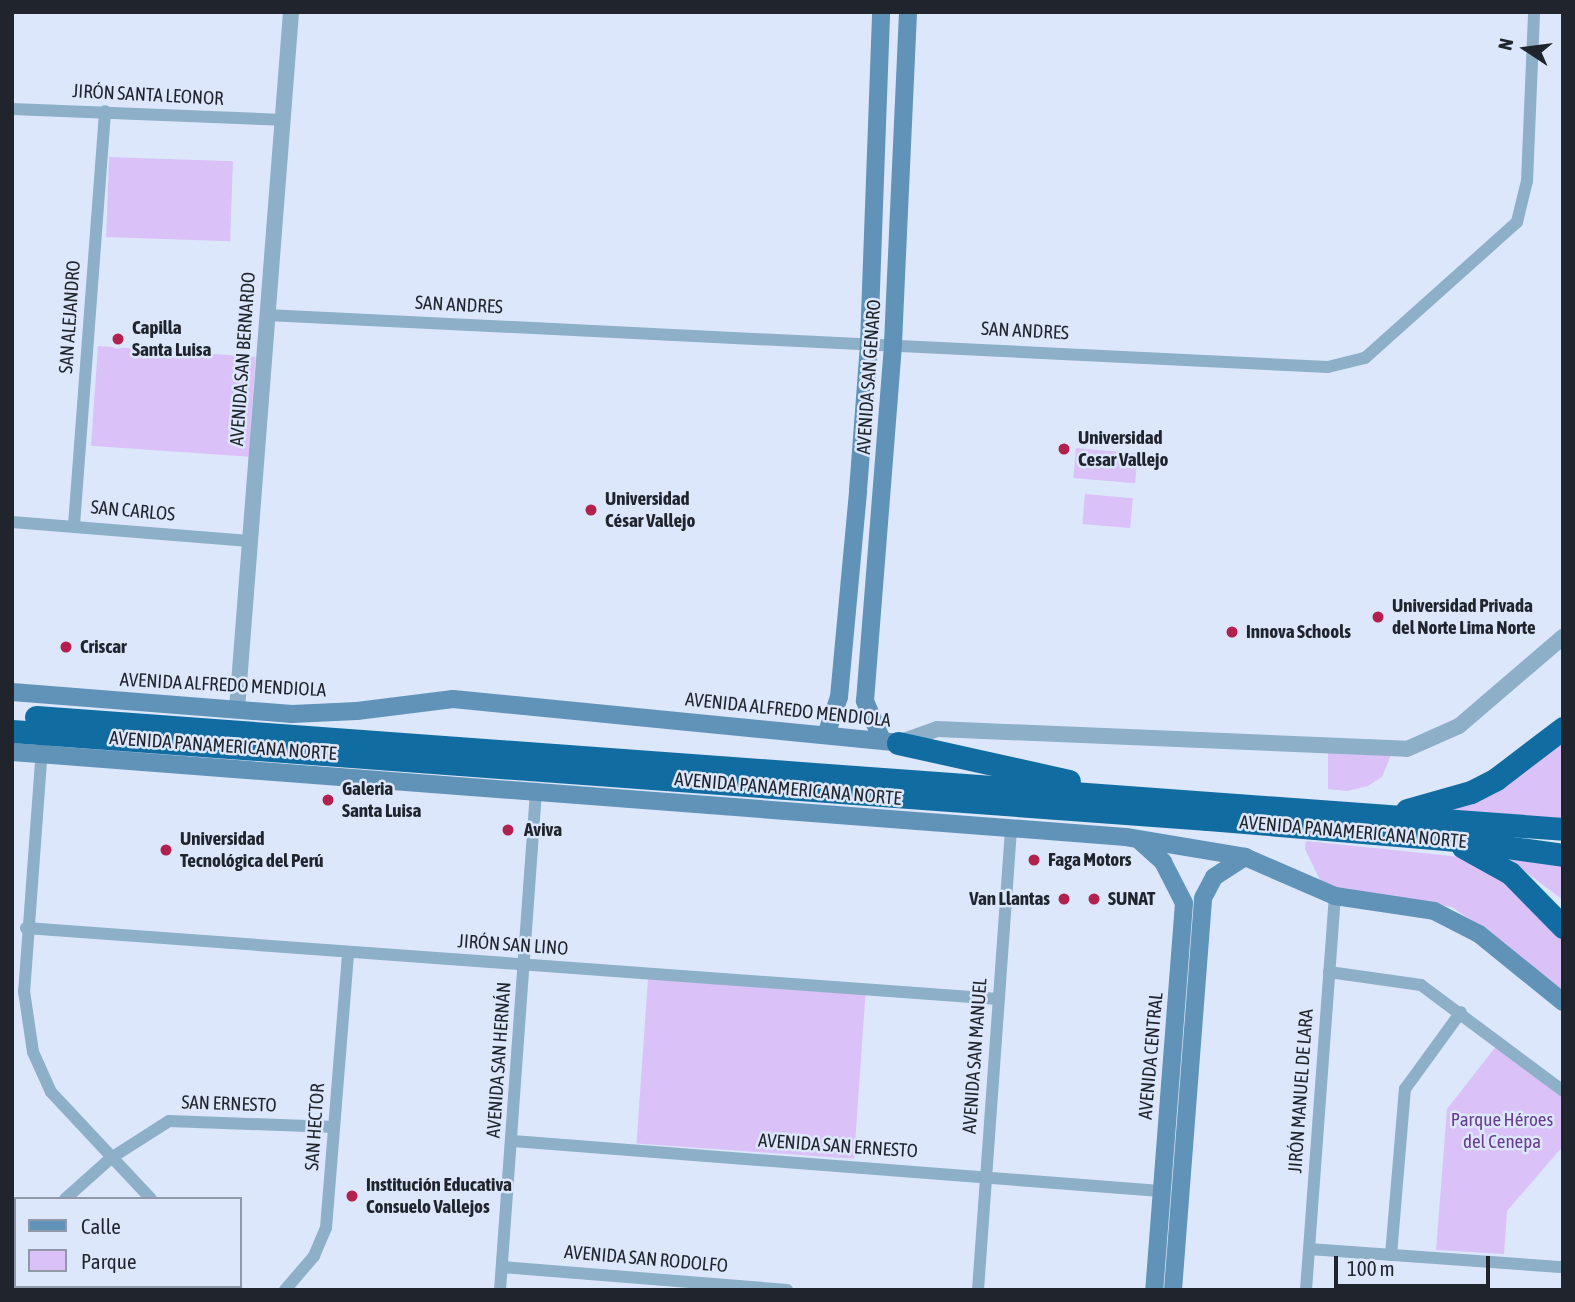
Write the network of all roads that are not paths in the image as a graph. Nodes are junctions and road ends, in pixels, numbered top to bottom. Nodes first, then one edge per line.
1 (291, 12) edge
2 (881, 12) edge
3 (908, 12) edge
4 (1534, 12) edge
5 (12, 109) edge
6 (105, 111) junction
7 (283, 120) junction
8 (267, 315) junction
9 (869, 343) junction
10 (893, 343) junction
11 (856, 519) junction
12 (12, 522) edge
13 (879, 522) junction
14 (74, 525) junction
15 (249, 541) junction
16 (1563, 637) edge
17 (12, 692) edge
18 (237, 709) junction
19 (12, 716) edge
20 (1563, 728) edge
21 (12, 731) edge
22 (826, 735) junction
23 (890, 742) junction
24 (42, 743) junction
25 (12, 752) edge
26 (536, 791) junction
27 (1108, 794) junction
28 (1390, 814) junction
29 (1011, 825) junction
30 (1563, 830) edge
31 (1448, 839) junction
32 (1140, 841) junction
33 (1563, 855) edge
34 (1245, 857) junction
35 (1335, 896) junction
36 (1563, 926) edge
37 (26, 928) junction
38 (348, 954) junction
39 (524, 964) junction
40 (1329, 972) junction
41 (1187, 983) junction
42 (998, 999) junction
43 (1563, 1002) edge
44 (1461, 1012) junction
45 (1563, 1091) edge
46 (334, 1127) junction
47 (513, 1141) junction
48 (111, 1158) junction
49 (986, 1176) junction
50 (1160, 1191) junction
51 (67, 1197) edge
52 (149, 1197) edge
53 (1309, 1249) junction
54 (1391, 1255) junction
55 (502, 1267) junction
56 (1563, 1267) edge
57 (285, 1290) edge
58 (500, 1290) edge
59 (788, 1290) edge
60 (978, 1290) edge
61 (1154, 1290) edge
62 (1173, 1290) edge
63 (1306, 1290) edge

1 - 7 street, AVENIDA SAN BERNARDO
2 - 9 main road, AVENIDA SAN GENARO
3 - 10 main road, AVENIDA SAN GENARO
4 - 10 street, SAN ANDRES
5 - 6 street, JIRÓN SANTA LEONOR
6 - 7 street, JIRÓN SANTA LEONOR
6 - 14 street, SAN ALEJANDRO
7 - 8 street, AVENIDA SAN BERNARDO
8 - 9 street, SAN ANDRES
8 - 15 street, AVENIDA SAN BERNARDO
9 - 10 street, SAN ANDRES
9 - 11 main road, AVENIDA SAN GENARO
10 - 13 main road, AVENIDA SAN GENARO
11 - 13 main road
11 - 22 main road, AVENIDA SAN GENARO
12 - 14 street, SAN CARLOS
13 - 23 main road, AVENIDA SAN GENARO
14 - 15 street, SAN CARLOS
15 - 18 street, AVENIDA SAN BERNARDO
16 - 23 street, AVENIDA ALFREDO MENDIOLA
17 - 18 main road, AVENIDA ALFREDO MENDIOLA
18 - 22 main road, AVENIDA ALFREDO MENDIOLA
19 - 27 highway, AVENIDA PANAMERICANA NORTE
20 - 28 highway
21 - 24 highway, AVENIDA PANAMERICANA NORTE
22 - 23 main road, AVENIDA ALFREDO MENDIOLA
23 - 27 highway
24 - 25 main road
24 - 26 main road
24 - 31 highway, AVENIDA PANAMERICANA NORTE
24 - 37 street
26 - 29 main road
26 - 39 street, AVENIDA SAN HERNÁN
27 - 28 highway, AVENIDA PANAMERICANA NORTE
28 - 30 highway, AVENIDA PANAMERICANA NORTE
29 - 32 main road
29 - 42 street, AVENIDA SAN MANUEL
31 - 33 highway, AVENIDA PANAMERICANA NORTE
31 - 36 highway
32 - 34 main road
32 - 41 main road, AVENIDA CENTRAL
34 - 35 main road
34 - 41 main road, AVENIDA CENTRAL
35 - 40 street, JIRÓN MANUEL DE LARA
35 - 43 main road
37 - 38 street, JIRÓN SAN LINO
37 - 48 street
38 - 39 street, JIRÓN SAN LINO
38 - 46 street, SAN HECTOR
39 - 42 street, JIRÓN SAN LINO
39 - 47 street, AVENIDA SAN HERNÁN
40 - 44 street
40 - 53 street, JIRÓN MANUEL DE LARA
41 - 50 main road, AVENIDA CENTRAL
41 - 62 main road, AVENIDA CENTRAL
42 - 49 street, AVENIDA SAN MANUEL
44 - 45 street
44 - 54 street
46 - 48 street, SAN ERNESTO
46 - 57 street, SAN HECTOR
47 - 49 street, AVENIDA SAN ERNESTO
47 - 55 street, AVENIDA SAN HERNÁN
48 - 51 street, SAN ERNESTO
48 - 52 street
49 - 50 street, AVENIDA SAN ERNESTO
49 - 60 street, AVENIDA SAN MANUEL
50 - 61 main road, AVENIDA CENTRAL
53 - 54 street
53 - 63 street, JIRÓN MANUEL DE LARA
54 - 56 street
55 - 58 street, AVENIDA SAN HERNÁN
55 - 59 street, AVENIDA SAN RODOLFO

